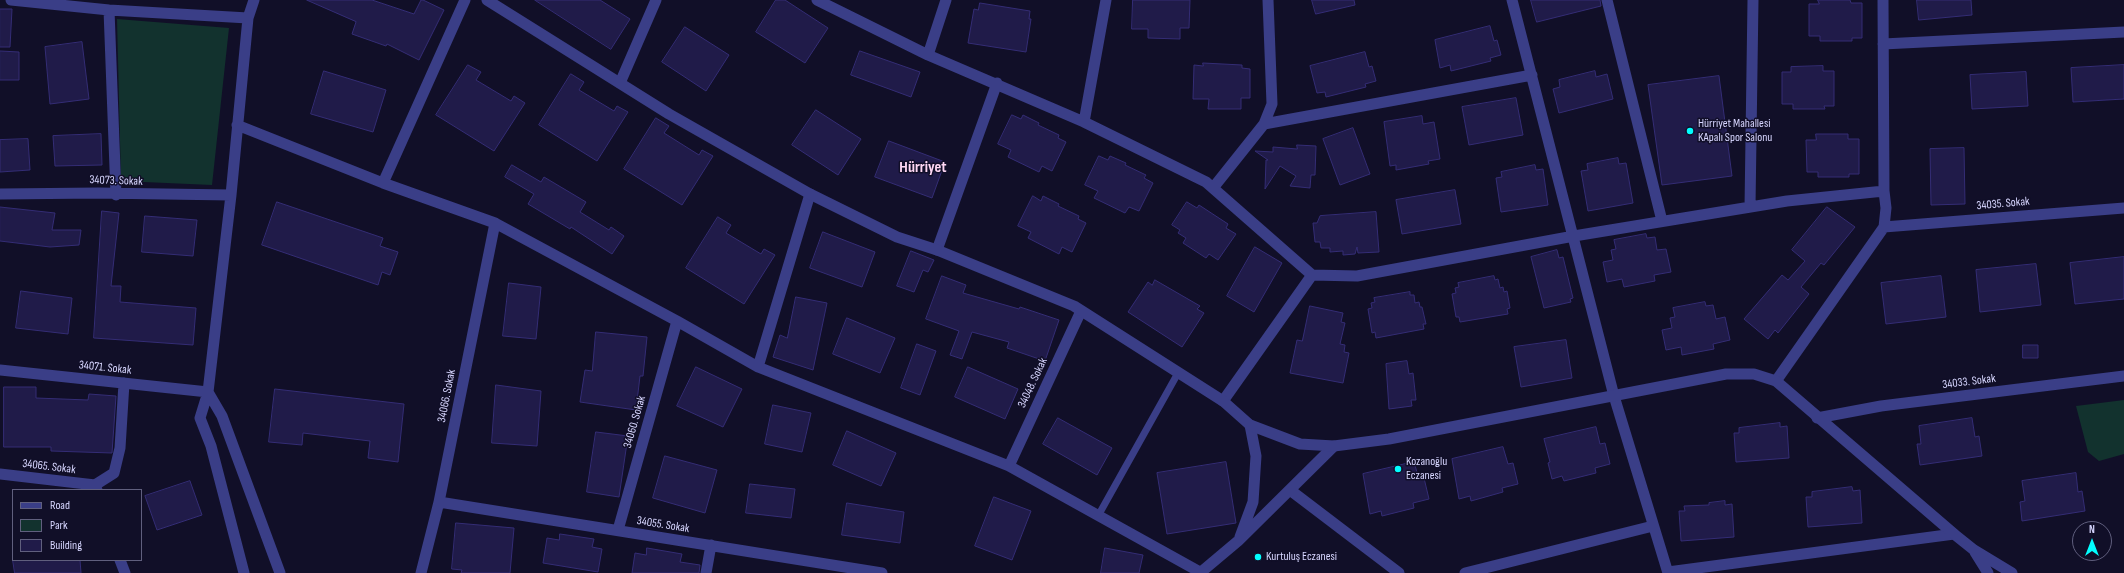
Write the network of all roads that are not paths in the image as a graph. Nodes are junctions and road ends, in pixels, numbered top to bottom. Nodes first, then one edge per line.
1 (11, 0) edge
2 (254, 0) edge
3 (465, 0) edge
4 (487, 0) edge
5 (656, 0) edge
6 (817, 0) edge
7 (946, 0) edge
8 (1106, 0) edge
9 (1268, 0) edge
10 (1512, 0) edge
11 (1607, 0) edge
12 (1753, 0) edge
13 (1883, 0) edge
14 (109, 10) junction
15 (248, 18) junction
16 (2124, 32) edge
17 (1883, 44) junction
18 (928, 55) junction
19 (1532, 75) junction
20 (620, 83) junction
21 (997, 83) junction
22 (1084, 122) junction
23 (1264, 124) junction
24 (237, 125) junction
25 (382, 183) junction
26 (1213, 188) junction
27 (1884, 191) junction
28 (0, 194) edge
29 (810, 194) junction
30 (116, 195) junction
31 (231, 195) junction
32 (1750, 207) junction
33 (2124, 208) edge
34 (1662, 221) junction
35 (495, 223) junction
36 (1884, 227) junction
37 (1574, 236) junction
38 (937, 250) junction
39 (1312, 275) junction
40 (1081, 311) junction
41 (678, 321) junction
42 (758, 367) junction
43 (0, 370) edge
44 (1178, 373) junction
45 (2124, 376) edge
46 (1776, 381) junction
47 (124, 383) junction
48 (208, 392) junction
49 (1614, 396) junction
50 (1223, 401) junction
51 (1817, 418) junction
52 (1250, 425) junction
53 (1334, 446) junction
54 (1009, 466) junction
55 (0, 474) edge
56 (96, 488) edge
57 (1290, 490) junction
58 (439, 502) junction
59 (1098, 516) junction
60 (1653, 526) junction
61 (618, 530) junction
62 (1954, 534) junction
63 (1238, 541) junction
64 (711, 546) junction
65 (1974, 550) junction
66 (120, 561) edge
67 (125, 573) edge
68 (244, 573) edge
69 (280, 573) edge
70 (421, 573) edge
71 (706, 573) edge
72 (882, 573) edge
73 (1200, 573) edge
74 (1400, 573) edge
75 (1465, 573) edge
76 (1668, 573) edge
77 (1988, 573) edge
78 (2012, 573) edge

1 - 14 street
2 - 15 street
3 - 25 street
4 - 20 street
5 - 20 street
6 - 18 street
7 - 18 street
8 - 22 street
9 - 23 street
10 - 19 street
11 - 34 street
12 - 32 street
13 - 17 street
14 - 15 street
14 - 30 street
15 - 24 street
16 - 17 street
17 - 27 street
18 - 21 street
19 - 23 street
19 - 37 street
20 - 29 street
21 - 22 street
21 - 38 street
22 - 26 street
23 - 26 street
24 - 25 street
24 - 31 street
25 - 35 street
26 - 39 street
27 - 32 street
27 - 36 street
28 - 30 street, 34073. Sokak
29 - 38 street
29 - 42 street
30 - 31 street, 34073. Sokak
31 - 48 street
32 - 34 street
33 - 36 street, 34035. Sokak
34 - 37 street
35 - 41 street
35 - 58 street, 34066. Sokak
36 - 46 street
37 - 39 street
37 - 49 street
38 - 40 street
39 - 50 street
40 - 44 street
40 - 54 street, 34048. Sokak
41 - 42 street
41 - 61 street, 34060. Sokak
42 - 54 street
43 - 47 street, 34071. Sokak
44 - 50 street
44 - 59 lane
45 - 51 street, 34033. Sokak
46 - 49 street
46 - 51 street
47 - 48 street, 34071. Sokak
47 - 56 street
48 - 68 street
48 - 69 street
49 - 53 street
49 - 60 street
50 - 52 street
51 - 62 street
52 - 53 street
52 - 63 street
53 - 57 street
54 - 59 street
55 - 56 street, 34065. Sokak
57 - 63 street
57 - 74 street
58 - 61 street, 34055. Sokak
58 - 70 street, 34066. Sokak
59 - 73 street
60 - 75 street
60 - 76 street
61 - 64 street, 34055. Sokak
62 - 65 street
62 - 76 street
63 - 73 street
64 - 71 street
64 - 72 street, 34055. Sokak
65 - 77 street
65 - 78 street
66 - 67 street

